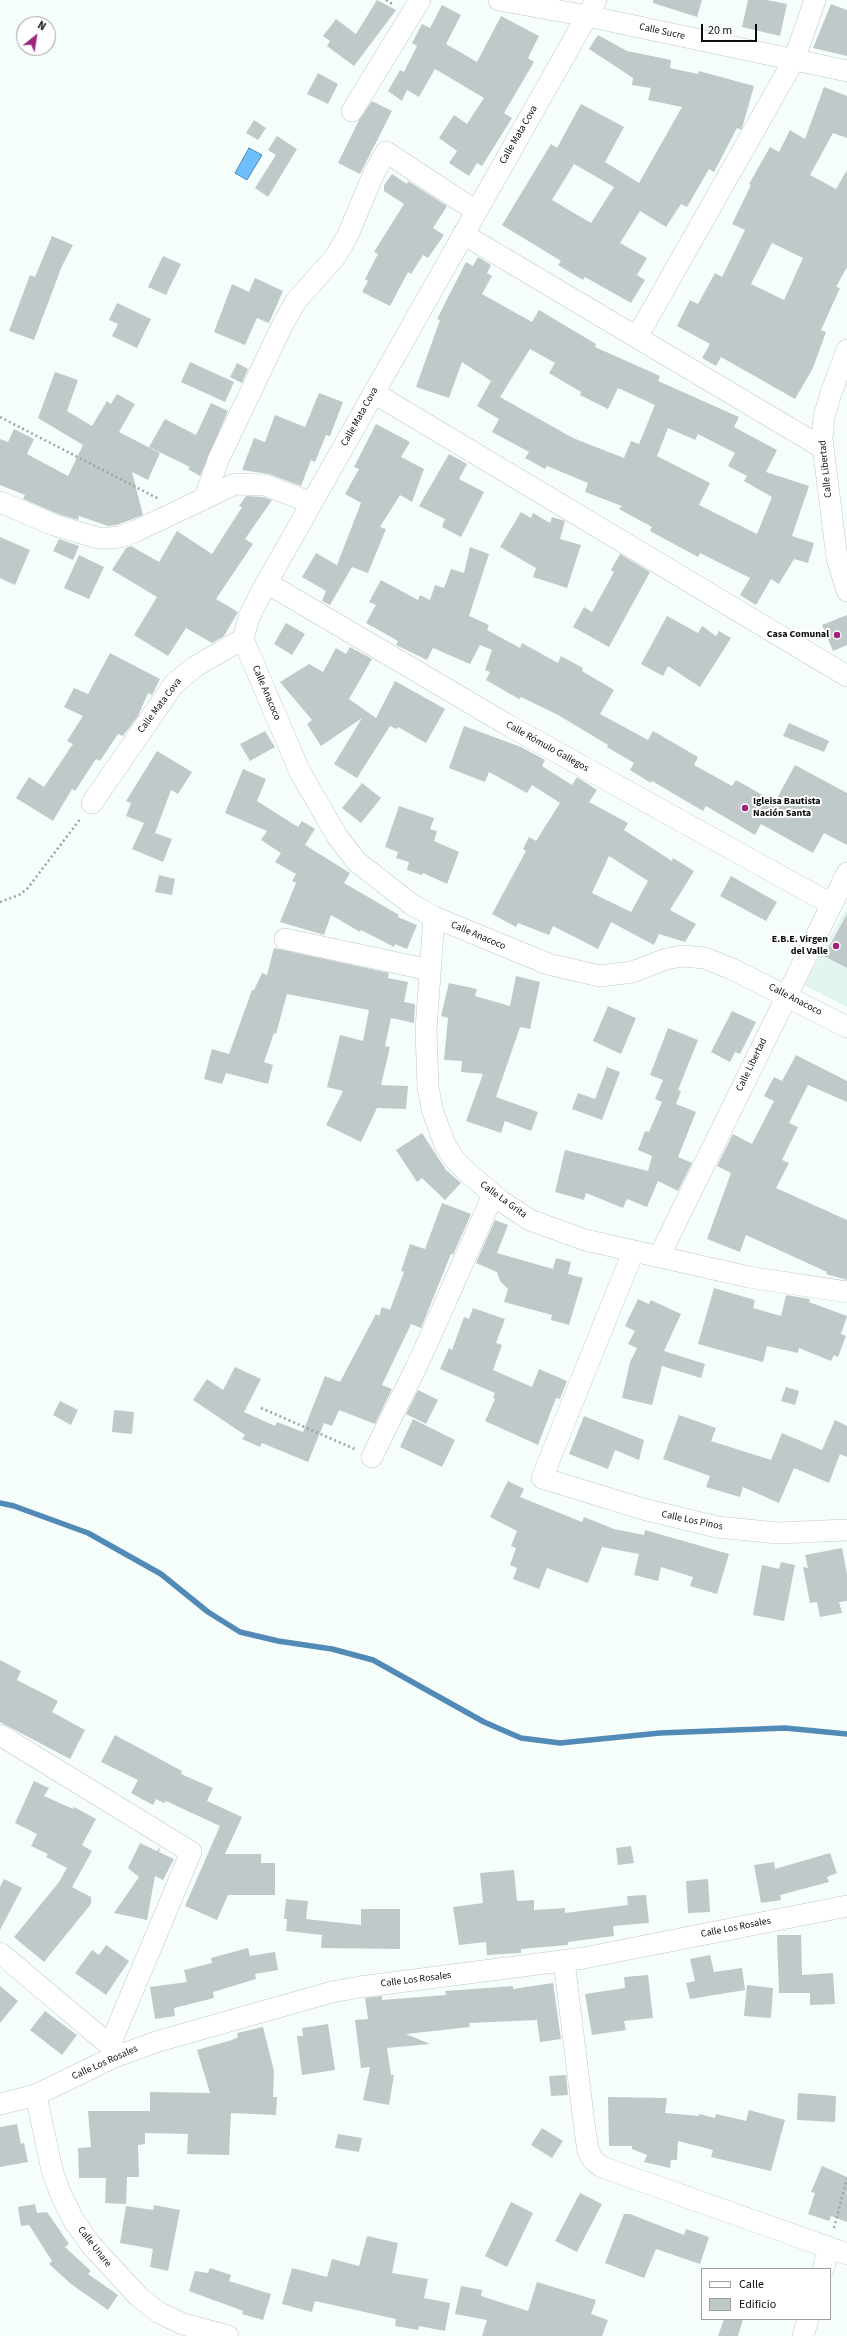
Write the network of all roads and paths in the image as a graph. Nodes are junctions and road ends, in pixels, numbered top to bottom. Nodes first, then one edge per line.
1 (420, 0) edge
2 (499, 0) edge
3 (815, 0) edge
4 (591, 8) edge
5 (794, 60) junction
6 (847, 71) edge
7 (352, 111) dead end
8 (476, 211) junction
9 (463, 234) junction
10 (637, 337) junction
11 (847, 351) edge
12 (374, 393) junction
13 (0, 416) edge
14 (823, 448) junction
15 (205, 497) junction
16 (0, 502) edge
17 (312, 503) junction
18 (180, 509) junction
19 (267, 583) junction
20 (847, 591) edge
21 (243, 639) junction
22 (847, 676) edge
23 (92, 803) joint
24 (847, 873) edge
25 (0, 902) edge
26 (831, 904) junction
27 (434, 917) junction
28 (285, 939) dead end
29 (430, 970) junction
30 (786, 996) junction
31 (847, 1027) edge
32 (493, 1195) junction
33 (633, 1252) junction
34 (658, 1257) junction
35 (847, 1292) edge
36 (261, 1408) dead end
37 (372, 1456) joint
38 (847, 1530) edge
39 (0, 1735) edge
40 (847, 1906) edge
41 (0, 1953) edge
42 (564, 1961) junction
43 (116, 2050) junction
44 (36, 2095) junction
45 (0, 2104) edge
46 (847, 2178) edge
47 (838, 2251) edge
48 (824, 2268) edge
49 (808, 2320) edge
50 (228, 2336) edge
51 (804, 2336) edge

1 - 7 street
2 - 4 street, Calle Sucre
3 - 5 street
4 - 5 street, Calle Sucre
4 - 8 street, Calle Mata Cova
5 - 6 street, Calle Sucre
5 - 10 street
8 - 9 street, Calle Mata Cova
8 - 15 street
9 - 10 street
9 - 12 street, Calle Mata Cova
10 - 14 street
11 - 14 street, Calle Libertad
12 - 17 street, Calle Mata Cova
12 - 22 street
13 - 18 path
14 - 20 street, Calle Libertad
15 - 17 street
15 - 18 street
16 - 18 street
17 - 19 street, Calle Mata Cova
19 - 21 street, Calle Mata Cova
19 - 26 street, Calle Rómulo Gallegos
21 - 23 street, Calle Mata Cova
21 - 27 street, Calle Anacoco
23 - 25 path
24 - 26 street, Calle Libertad
26 - 30 street, Calle Libertad
27 - 29 street, Calle La Grita
27 - 30 street, Calle Anacoco
28 - 29 street
29 - 32 street, Calle La Grita
30 - 31 street, Calle Anacoco
30 - 34 street, Calle Libertad
32 - 33 street, Calle La Grita
32 - 37 street
33 - 34 street, Calle La Grita
33 - 38 street, Calle Los Pinos
34 - 35 street, Calle La Grita
36 - 37 path
39 - 43 street
40 - 42 street, Calle Los Rosales
41 - 43 street
42 - 43 street, Calle Los Rosales
42 - 47 street
43 - 44 street, Calle Los Rosales
44 - 45 street, Calle Los Rosales
44 - 50 street, Calle Unare
46 - 47 path
47 - 48 street
49 - 51 street

